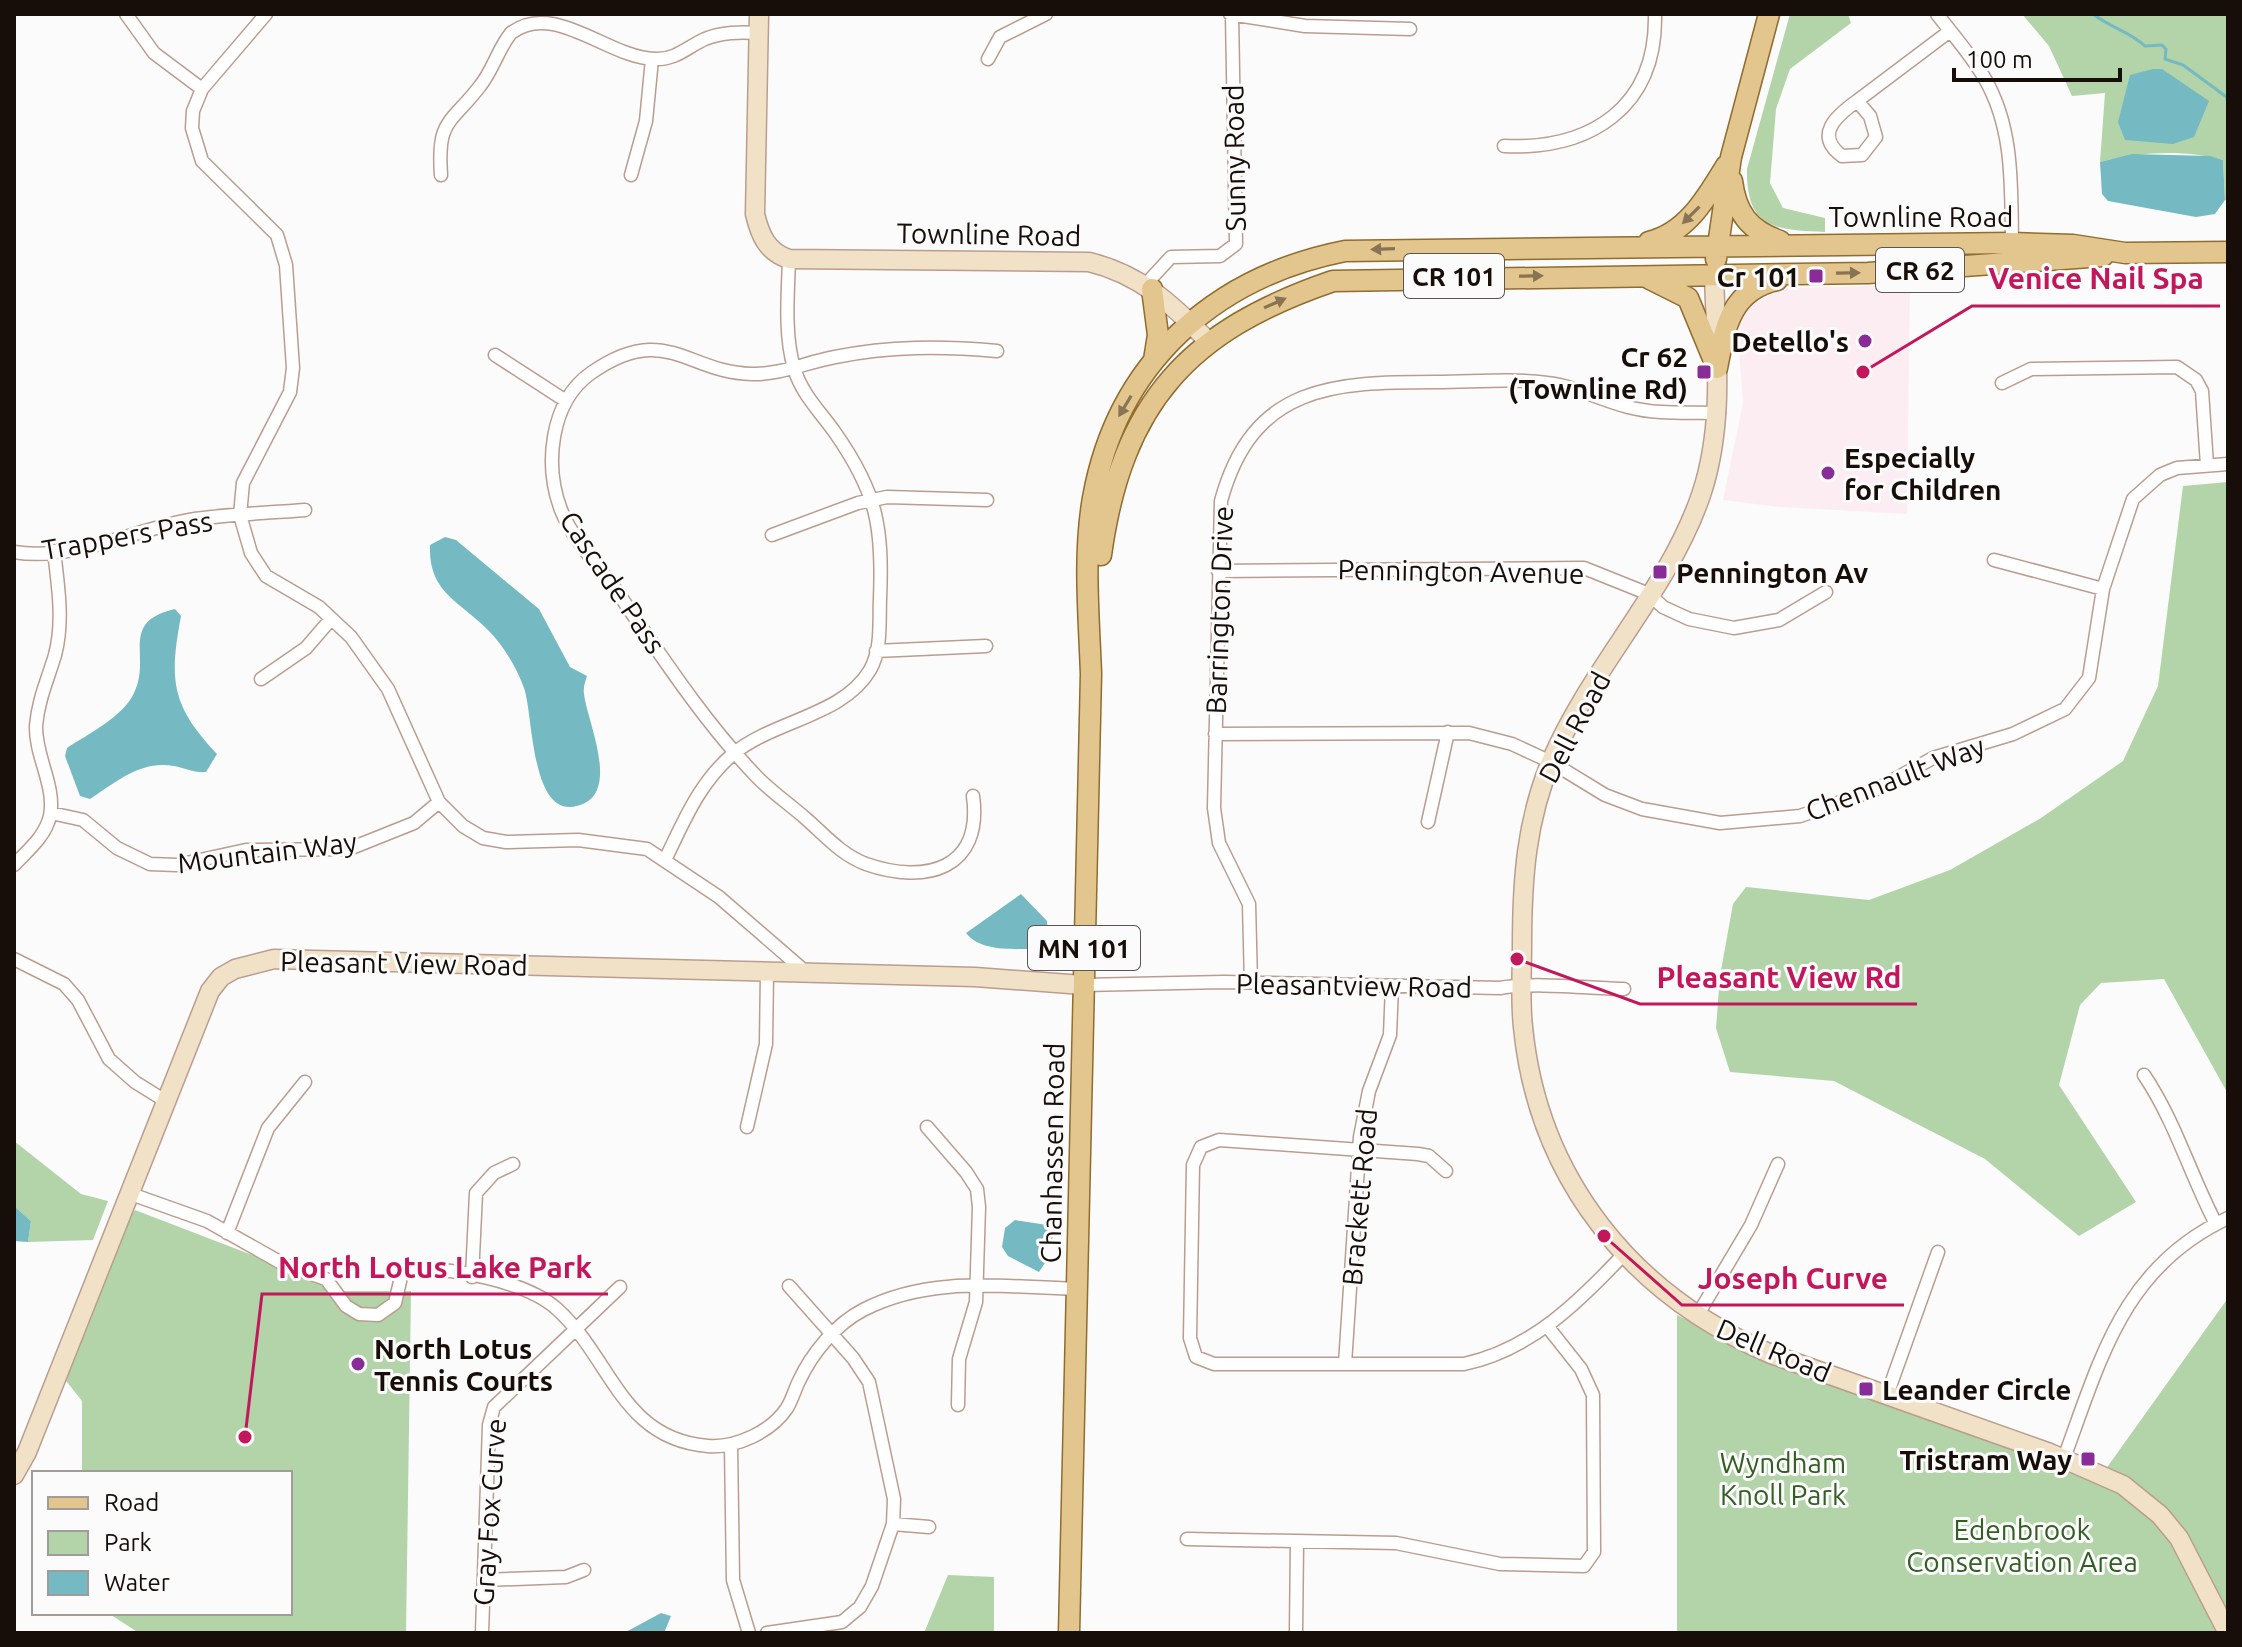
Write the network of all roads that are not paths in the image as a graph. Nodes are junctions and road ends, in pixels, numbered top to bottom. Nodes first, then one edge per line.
1 (126, 14) edge
2 (266, 14) edge
3 (1046, 14) edge
4 (1231, 14) edge
5 (1655, 14) edge
6 (1769, 14) edge
7 (1937, 14) edge
8 (759, 24) edge
9 (1410, 29) dead end
10 (1950, 31) junction
11 (652, 59) junction
12 (988, 59) dead end
13 (202, 89) junction
14 (1857, 101) junction
15 (1504, 146) dead end
16 (1731, 157) junction
17 (441, 175) dead end
18 (631, 175) dead end
19 (2012, 243) junction
20 (1801, 245) junction
21 (1629, 246) junction
22 (1717, 246) junction
23 (2228, 252) edge
24 (2125, 253) junction
25 (789, 259) junction
26 (1802, 274) junction
27 (1618, 275) junction
28 (1714, 275) junction
29 (1149, 286) junction
30 (1189, 322) junction
31 (1209, 342) junction
32 (997, 351) dead end
33 (495, 355) dead end
34 (1154, 361) junction
35 (793, 366) junction
36 (1717, 368) junction
37 (2002, 383) dead end
38 (566, 401) junction
39 (1719, 413) junction
40 (2228, 464) edge
41 (2207, 465) junction
42 (872, 500) junction
43 (987, 500) dead end
44 (305, 510) dead end
45 (240, 515) junction
46 (772, 535) dead end
47 (54, 551) junction
48 (14, 552) edge
49 (1994, 560) dead end
50 (1218, 571) junction
51 (2103, 589) junction
52 (1826, 592) dead end
53 (1649, 594) junction
54 (331, 619) junction
55 (986, 646) dead end
56 (876, 651) junction
57 (1091, 674) junction
58 (261, 679) dead end
59 (1448, 732) junction
60 (1215, 734) junction
61 (735, 752) junction
62 (1551, 762) junction
63 (973, 796) dead end
64 (439, 802) junction
65 (51, 813) junction
66 (1428, 822) dead end
67 (665, 860) junction
68 (14, 865) edge
69 (14, 959) edge
70 (767, 972) junction
71 (808, 974) junction
72 (1251, 983) junction
73 (1522, 984) junction
74 (1083, 985) junction
75 (1392, 986) junction
76 (1624, 989) dead end
77 (2144, 1075) dead end
78 (305, 1082) dead end
79 (167, 1102) junction
80 (747, 1127) dead end
81 (927, 1127) dead end
82 (1359, 1150) junction
83 (513, 1164) dead end
84 (1778, 1164) dead end
85 (1446, 1171) dead end
86 (131, 1194) junction
87 (2222, 1221) edge
88 (227, 1233) junction
89 (1938, 1252) dead end
90 (1623, 1255) junction
91 (472, 1277) junction
92 (977, 1285) junction
93 (789, 1286) dead end
94 (620, 1287) dead end
95 (1077, 1289) junction
96 (1697, 1316) junction
97 (1547, 1326) junction
98 (576, 1330) junction
99 (831, 1336) junction
100 (1345, 1364) junction
101 (1887, 1395) junction
102 (958, 1405) dead end
103 (731, 1445) junction
104 (2064, 1458) junction
105 (14, 1475) edge
106 (893, 1524) junction
107 (929, 1527) dead end
108 (1187, 1539) dead end
109 (1297, 1542) junction
110 (584, 1570) dead end
111 (484, 1580) junction
112 (482, 1633) edge
113 (749, 1633) edge
114 (767, 1633) edge
115 (1069, 1633) edge
116 (1296, 1633) edge
117 (2228, 1633) edge

1 - 13 street
2 - 13 street
3 - 12 street
4 - 9 street
4 - 29 street, Sunny Road
5 - 15 street
6 - 16 main road, CR 101
7 - 10 street
8 - 11 street
8 - 25 street
10 - 14 street
10 - 19 street
11 - 17 street
11 - 18 street
13 - 45 street
14 - 14 street
16 - 20 main road
16 -> 21 main road, CR 101
16 - 22 main road, CR 101
19 - 20 main road, Townline Road / CR 62
19 - 24 main road, Townline Road / CR 62
20 - 22 main road, Townline Road / CR 62
21 - 22 main road, CR 101
21 -> 30 main road, CR 101
22 - 28 main road, CR 101
23 - 24 main road, Townline Road / CR 62
26 -> 24 main road, Townline Road / CR 62
25 - 29 street, Townline Road
25 - 35 street
26 - 28 main road, Townline Road / CR 62
26 - 36 main road
27 - 28 main road, CR 101 / CR 101
31 -> 27 main road, CR 101 / CR 101
27 - 36 main road
28 - 36 street, Dell Road
29 - 30 street, Townline Road
29 - 34 main road
30 - 31 street, Townline Road
30 - 34 main road, MN 101
31 - 57 main road, MN 101
32 - 35 street, Cascade Pass
33 - 38 street
34 -> 57 main road, MN 101
35 - 38 street, Cascade Pass
35 - 42 street
36 - 39 street, Dell Road
37 - 41 street
38 - 61 street, Cascade Pass
39 - 50 street, Barrington Drive
39 - 53 street, Dell Road
40 - 41 street, Chennault Way
41 - 51 street, Chennault Way
42 - 43 street
42 - 46 street
42 - 56 street
44 - 45 street, Trappers Pass
45 - 47 street, Trappers Pass
45 - 54 street
47 - 48 street, Trappers Pass
47 - 65 street
49 - 51 street
50 - 53 street, Pennington Avenue
50 - 60 street, Barrington Drive
51 - 62 street, Chennault Way
52 - 53 street, Pennington Avenue
53 - 62 street, Dell Road
54 - 58 street
54 - 64 street
55 - 56 street
56 - 61 street
57 - 74 main road, Chanhassen Road / MN 101
59 - 60 street, Chennault Way
59 - 62 street, Chennault Way
59 - 66 street
60 - 72 street, Barrington Drive
61 - 63 street, Cascade Pass
61 - 67 street
62 - 73 street, Dell Road
64 - 65 street, Mountain Way
64 - 67 street
65 - 68 street
67 - 71 street
69 - 79 street
70 - 71 street, Pleasant View Road
70 - 79 street, Pleasant View Road
70 - 80 street
71 - 74 street, Pleasant View Road
72 - 74 street, Pleasantview Road
72 - 75 street, Pleasantview Road
73 - 75 street, Pleasantview Road
73 - 76 street, Pleasantview Road
73 - 90 street, Dell Road
74 - 95 main road, Chanhassen Road / MN 101
75 - 82 street, Brackett Road
77 - 87 street
78 - 88 street
79 - 86 street, Pleasant View Road
81 - 92 street
82 - 85 street
82 - 100 street, Brackett Road
82 - 100 street
83 - 91 street
84 - 96 street
86 - 88 street
86 - 105 street, Pleasant View Road
87 - 104 street
88 - 91 street
89 - 101 street
90 - 96 street, Dell Road
90 - 97 street
91 - 98 street
92 - 95 street
92 - 99 street
92 - 102 street
93 - 99 street
94 - 98 street, Gray Fox Curve
95 - 115 main road, Chanhassen Road / MN 101
96 - 101 street, Dell Road
97 - 100 street
97 - 109 street
98 - 103 street
98 - 111 street, Gray Fox Curve
99 - 103 street
99 - 106 street
101 - 104 street, Dell Road
103 - 113 street
104 - 117 street, Dell Road
106 - 107 street
106 - 114 street
108 - 109 street
109 - 116 street
110 - 111 street
111 - 112 street, Gray Fox Curve

